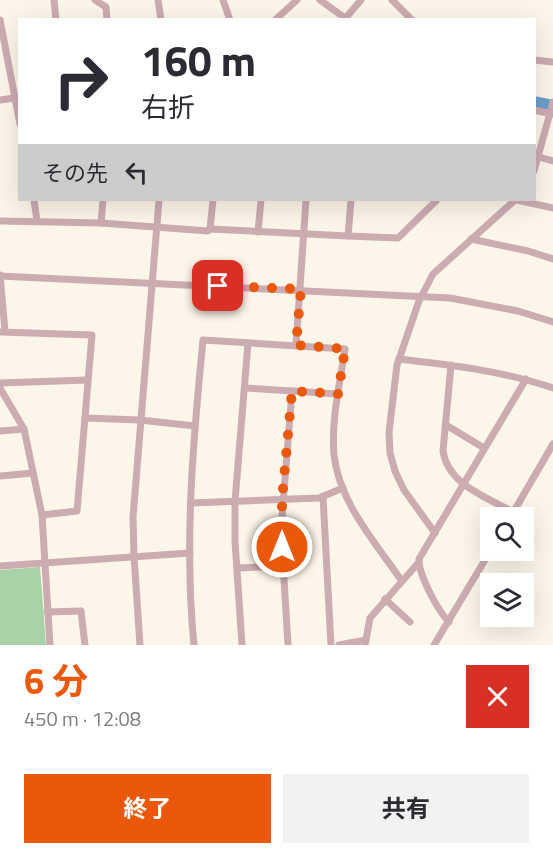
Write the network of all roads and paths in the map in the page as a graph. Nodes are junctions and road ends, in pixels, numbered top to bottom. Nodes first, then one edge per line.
1 (54, 0) edge
2 (95, 0) edge
3 (158, 0) edge
4 (223, 0) edge
5 (297, 0) edge
6 (320, 0) edge
7 (361, 0) edge
8 (392, 0) edge
9 (56, 18) edge
10 (107, 18) edge
11 (161, 18) edge
12 (229, 18) edge
13 (277, 18) edge
14 (343, 18) edge
15 (345, 18) edge
16 (410, 18) edge
17 (0, 20) edge
18 (536, 60) edge
19 (553, 62) edge
20 (14, 98) junction
21 (0, 100) edge
22 (553, 102) edge
23 (536, 110) edge
24 (552, 113) edge
25 (18, 116) edge
26 (536, 157) edge
27 (553, 161) edge
28 (33, 201) edge
29 (103, 201) edge
30 (159, 201) edge
31 (213, 201) edge
32 (261, 201) edge
33 (306, 201) edge
34 (351, 201) edge
35 (435, 201) edge
36 (515, 201) edge
37 (521, 201) edge
38 (553, 208) edge
39 (0, 221) edge
40 (37, 221) junction
41 (101, 223) junction
42 (157, 228) junction
43 (210, 229) junction
44 (258, 232) junction
45 (303, 235) junction
46 (348, 236) junction
47 (471, 239) junction
48 (553, 259) edge
49 (0, 276) edge
50 (151, 283) junction
51 (301, 289) junction
52 (421, 296) junction
53 (553, 322) edge
54 (3, 331) edge
55 (248, 343) junction
56 (296, 345) junction
57 (399, 359) junction
58 (451, 365) junction
59 (526, 379) junction
60 (87, 380) junction
61 (0, 386) edge
62 (245, 388) junction
63 (553, 388) edge
64 (292, 391) junction
65 (338, 394) junction
66 (85, 418) junction
67 (140, 420) junction
68 (446, 424) junction
69 (195, 426) junction
70 (24, 429) junction
71 (0, 431) edge
72 (553, 444) edge
73 (484, 448) junction
74 (33, 473) junction
75 (0, 476) edge
76 (464, 484) junction
77 (343, 488) junction
78 (323, 497) junction
79 (282, 499) junction
80 (235, 501) junction
81 (191, 503) junction
82 (500, 507) edge
83 (517, 507) edge
84 (42, 515) junction
85 (435, 533) junction
86 (190, 553) junction
87 (134, 556) junction
88 (484, 561) edge
89 (418, 562) junction
90 (44, 563) junction
91 (0, 566) edge
92 (283, 566) junction
93 (237, 568) junction
94 (401, 580) junction
95 (385, 599) junction
96 (47, 612) junction
97 (410, 622) dead end
98 (449, 622) junction
99 (365, 643) edge
100 (50, 645) edge
101 (85, 645) edge
102 (140, 645) edge
103 (194, 645) edge
104 (243, 645) edge
105 (288, 645) edge
106 (331, 645) edge
107 (339, 645) edge
108 (434, 645) edge

1 - 9 street
2 - 10 street
3 - 11 street
4 - 12 street
5 - 13 street
6 - 14 street
7 - 15 street
8 - 16 street
17 - 20 street
18 - 19 street
20 - 21 street
20 - 25 street
22 - 24 street
23 - 24 street
24 - 26 street
26 - 27 street
28 - 40 street
29 - 41 street
30 - 42 street
31 - 43 street
32 - 44 street
33 - 45 street
34 - 46 street
35 - 46 street
36 - 47 street
37 - 38 street
39 - 40 street
40 - 41 street
41 - 42 street
42 - 43 street
42 - 50 street
43 - 44 street
44 - 45 street
45 - 46 street
45 - 51 street
47 - 48 street
47 - 52 street
49 - 50 street
49 - 54 street
50 - 51 street
50 - 67 street
51 - 52 street
51 - 56 street
52 - 53 street
52 - 57 street
54 - 60 street
55 - 56 street
55 - 62 street
55 - 69 street
56 - 65 street
57 - 58 street
57 - 85 street
58 - 59 street
58 - 68 street
59 - 63 street
59 - 73 street
60 - 61 street
60 - 66 street
61 - 70 street
62 - 64 street
62 - 80 street
64 - 65 street
64 - 79 street
65 - 77 street
66 - 67 street
66 - 84 street
67 - 69 street
67 - 87 street
68 - 73 street
68 - 76 street
69 - 81 street
70 - 71 street
70 - 74 street
72 - 83 street
73 - 76 street
74 - 75 street
74 - 84 street
76 - 82 street
76 - 85 street
77 - 78 street
77 - 94 street
78 - 79 street
78 - 106 street
79 - 80 street
79 - 92 street
80 - 81 street
80 - 93 street
81 - 86 street
84 - 90 street
85 - 89 street
86 - 87 street
86 - 103 street
87 - 90 street
87 - 102 street
88 - 98 street
89 - 94 street
89 - 98 street
90 - 91 street
90 - 96 street
92 - 93 street
92 - 105 street
93 - 104 street
94 - 95 street
95 - 97 street
95 - 99 street
96 - 100 street
96 - 101 street
98 - 108 street
99 - 107 street

